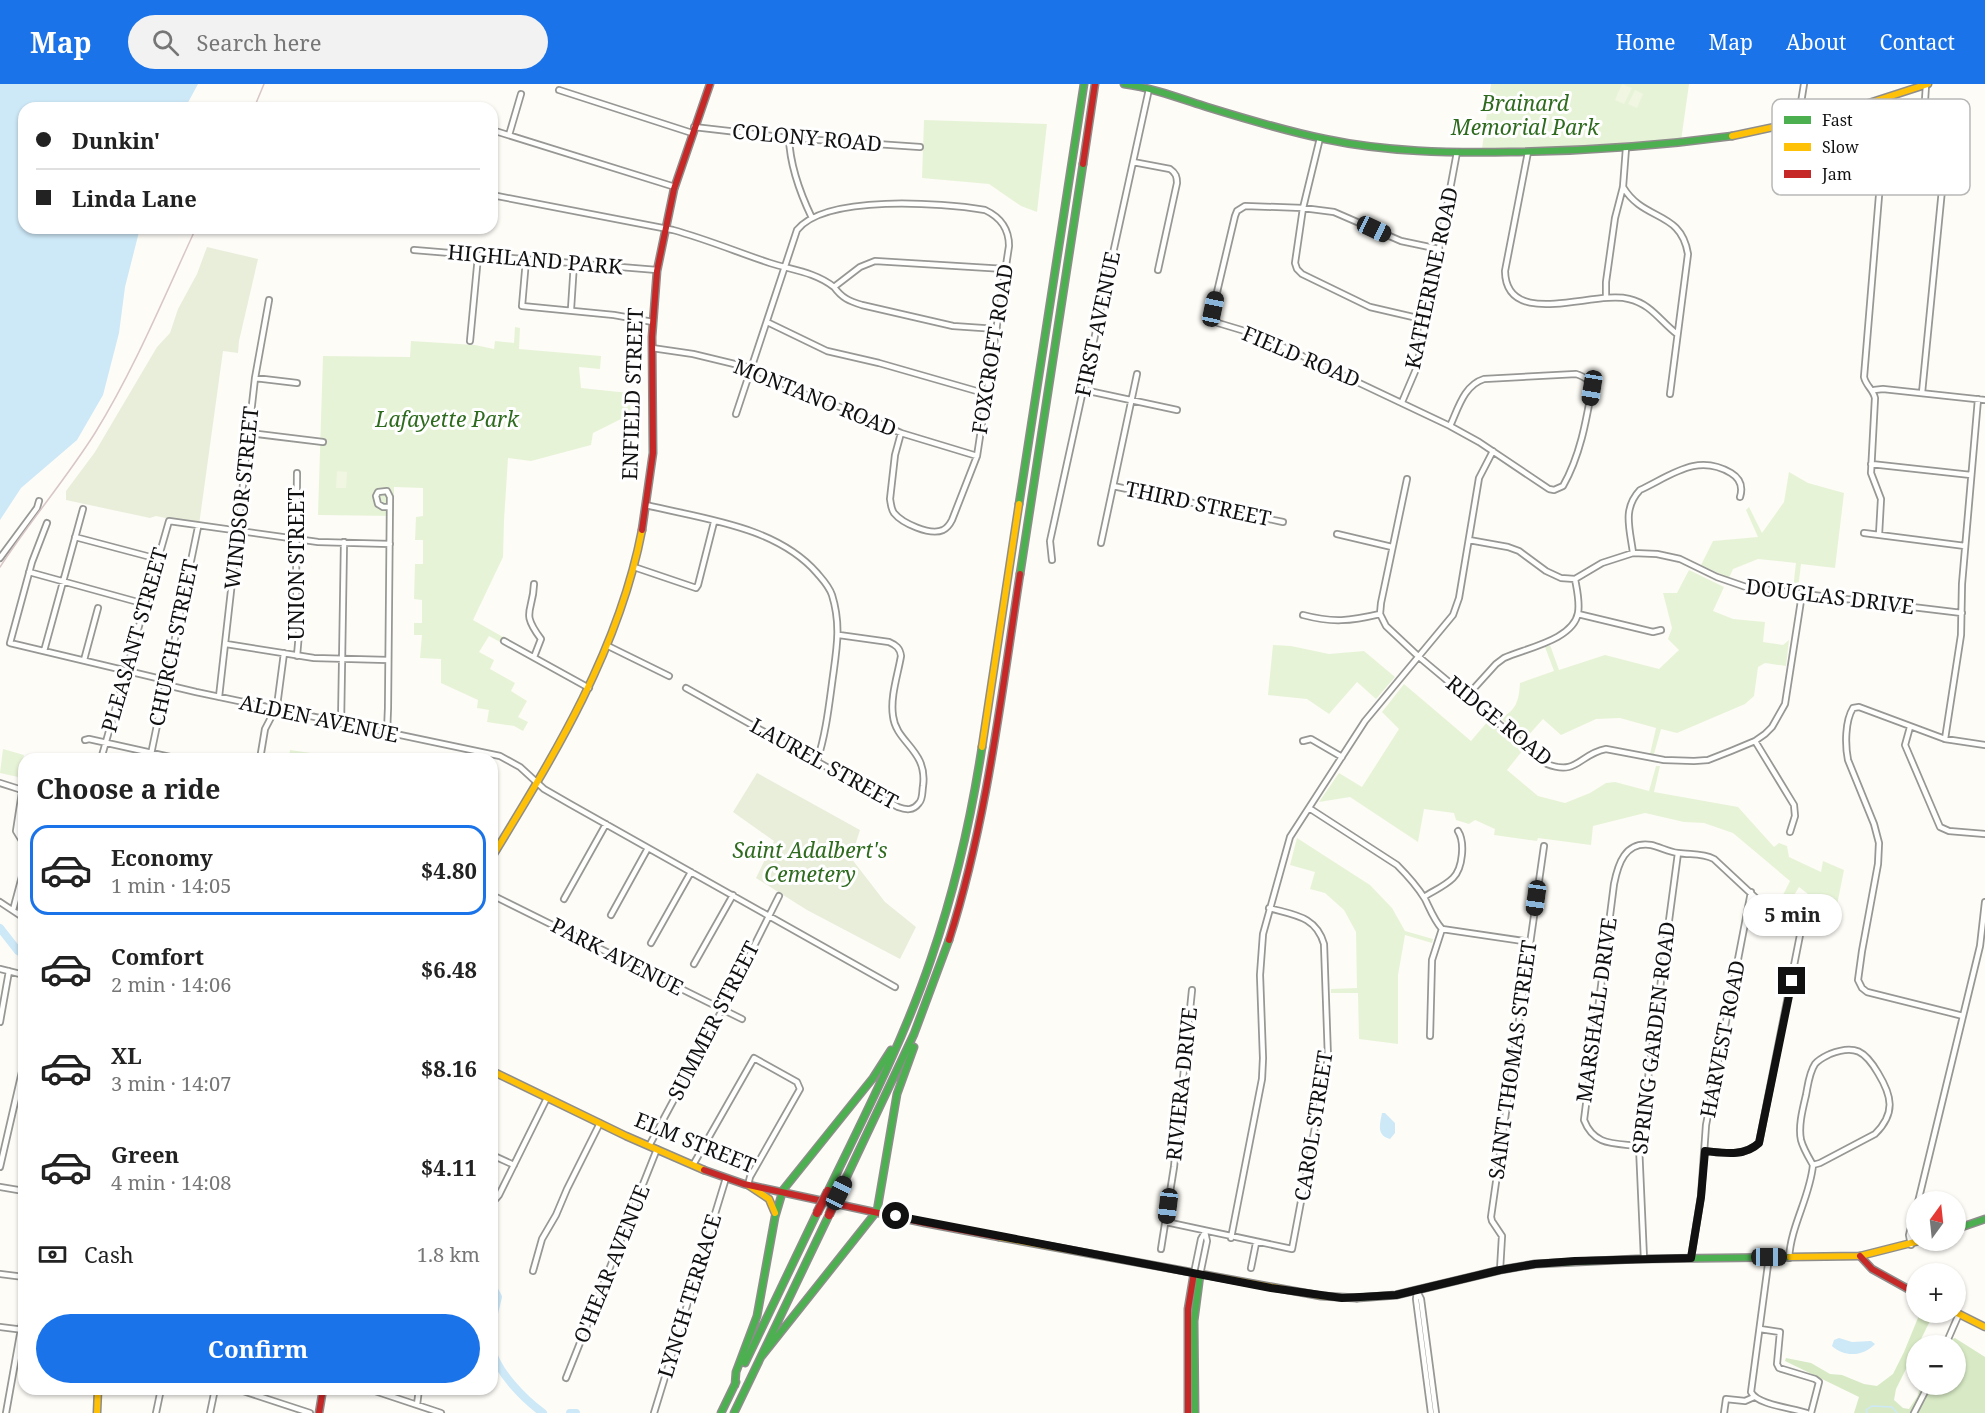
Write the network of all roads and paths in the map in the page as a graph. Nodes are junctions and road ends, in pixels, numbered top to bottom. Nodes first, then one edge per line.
1 (710, 84) edge
2 (1124, 84) edge
3 (1804, 84) edge
4 (1927, 84) edge
5 (1084, 87) edge
6 (1095, 88) edge
7 (1149, 88) junction
8 (559, 90) dead end
9 (521, 94) dead end
10 (1802, 99) edge
11 (1887, 99) edge
12 (1926, 99) edge
13 (1772, 129) edge
14 (693, 130) junction
15 (498, 132) edge
16 (509, 135) junction
17 (789, 138) junction
18 (1320, 138) junction
19 (920, 147) dead end
20 (1626, 148) junction
21 (1457, 152) junction
22 (1528, 152) junction
23 (1133, 162) junction
24 (675, 187) junction
25 (1623, 187) junction
26 (1879, 195) edge
27 (1941, 195) edge
28 (498, 196) edge
29 (1303, 208) junction
30 (812, 218) junction
31 (664, 229) junction
32 (1439, 249) junction
33 (414, 250) dead end
34 (478, 256) junction
35 (526, 260) junction
36 (574, 263) junction
37 (785, 267) junction
38 (1005, 269) junction
39 (657, 270) junction
40 (1158, 270) dead end
41 (834, 287) junction
42 (1606, 298) junction
43 (269, 300) dead end
44 (571, 309) junction
45 (1426, 320) junction
46 (653, 322) junction
47 (767, 322) junction
48 (997, 329) junction
49 (1677, 334) junction
50 (470, 341) dead end
51 (652, 348) junction
52 (752, 368) junction
53 (1137, 374) dead end
54 (255, 378) junction
55 (297, 382) dead end
56 (1084, 390) junction
57 (1874, 390) junction
58 (1922, 393) junction
59 (987, 394) junction
60 (1670, 394) dead end
61 (1978, 399) junction
62 (1132, 400) junction
63 (1985, 400) edge
64 (1402, 402) junction
65 (1177, 410) dead end
66 (736, 414) dead end
67 (1450, 426) junction
68 (249, 433) junction
69 (901, 433) junction
70 (323, 442) dead end
71 (1493, 451) junction
72 (977, 456) junction
73 (1871, 464) junction
74 (297, 473) dead end
75 (1971, 475) junction
76 (1407, 479) dead end
77 (1113, 486) junction
78 (1740, 497) dead end
79 (39, 501) dead end
80 (646, 505) junction
81 (389, 507) dead end
82 (83, 509) dead end
83 (714, 522) junction
84 (1282, 522) dead end
85 (47, 523) dead end
86 (198, 527) junction
87 (238, 532) junction
88 (1864, 533) dead end
89 (1337, 534) dead end
90 (1879, 535) junction
91 (75, 537) junction
92 (296, 540) junction
93 (1469, 540) junction
94 (344, 542) junction
95 (1101, 543) dead end
96 (390, 544) junction
97 (1965, 546) junction
98 (1392, 547) junction
99 (1633, 553) junction
100 (0, 558) edge
101 (158, 559) junction
102 (1052, 560) dead end
103 (634, 567) junction
104 (29, 572) junction
105 (1575, 579) junction
106 (63, 581) junction
107 (534, 584) dead end
108 (1802, 594) junction
109 (145, 604) junction
110 (98, 608) dead end
111 (1962, 613) junction
112 (1380, 614) junction
113 (1303, 615) dead end
114 (1578, 615) junction
115 (1661, 630) dead end
116 (839, 634) junction
117 (504, 641) dead end
118 (226, 644) junction
119 (608, 646) junction
120 (44, 651) junction
121 (284, 653) junction
122 (297, 656) junction
123 (534, 657) junction
124 (1419, 657) junction
125 (343, 659) junction
126 (84, 660) junction
127 (388, 660) junction
128 (126, 670) junction
129 (669, 676) dead end
130 (166, 682) junction
131 (589, 688) junction
132 (686, 688) dead end
133 (1467, 696) junction
134 (219, 697) junction
135 (275, 710) junction
136 (341, 724) junction
137 (1910, 727) junction
138 (387, 734) junction
139 (1945, 739) junction
140 (85, 740) dead end
141 (1303, 741) dead end
142 (1755, 741) junction
143 (106, 743) junction
144 (1985, 745) edge
145 (103, 753) edge
146 (141, 753) edge
147 (152, 753) edge
148 (261, 753) edge
149 (485, 753) edge
150 (498, 756) edge
151 (1341, 757) junction
152 (817, 761) junction
153 (537, 782) junction
154 (0, 783) edge
155 (18, 789) edge
156 (1309, 808) junction
157 (18, 818) edge
158 (606, 824) junction
159 (1458, 831) dead end
160 (1790, 832) dead end
161 (18, 834) edge
162 (1985, 834) edge
163 (1544, 846) dead end
164 (498, 847) edge
165 (648, 848) junction
166 (1677, 853) junction
167 (691, 872) junction
168 (18, 891) edge
169 (1751, 892) junction
170 (733, 895) junction
171 (779, 896) dead end
172 (498, 897) edge
173 (1424, 897) junction
174 (564, 899) dead end
175 (0, 902) edge
176 (1985, 902) edge
177 (1269, 908) junction
178 (13, 910) junction
179 (18, 913) edge
180 (610, 915) dead end
181 (768, 915) junction
182 (1442, 929) junction
183 (1530, 942) junction
184 (651, 943) dead end
185 (694, 964) dead end
186 (0, 969) edge
187 (9, 971) junction
188 (18, 973) edge
189 (895, 987) dead end
190 (1191, 990) dead end
191 (722, 1010) junction
192 (1963, 1016) junction
193 (742, 1019) dead end
194 (0, 1022) edge
195 (919, 1023) junction
196 (1430, 1036) dead end
197 (898, 1043) junction
198 (498, 1074) edge
199 (18, 1090) edge
200 (547, 1098) junction
201 (600, 1123) junction
202 (1639, 1146) junction
203 (653, 1148) junction
204 (1705, 1151) junction
205 (498, 1158) edge
206 (514, 1165) junction
207 (693, 1165) junction
208 (1813, 1165) junction
209 (0, 1167) edge
210 (726, 1178) junction
211 (748, 1185) junction
212 (0, 1187) edge
213 (18, 1190) edge
214 (1920, 1191) edge
215 (498, 1193) edge
216 (782, 1193) junction
217 (876, 1212) junction
218 (775, 1217) junction
219 (1985, 1219) edge
220 (1166, 1222) junction
221 (1966, 1226) edge
222 (1205, 1232) junction
223 (1231, 1238) junction
224 (1256, 1243) junction
225 (1906, 1246) edge
226 (1161, 1249) dead end
227 (1860, 1256) junction
228 (1769, 1257) junction
229 (1789, 1257) junction
230 (1691, 1258) junction
231 (1644, 1259) junction
232 (1251, 1268) dead end
233 (1500, 1270) junction
234 (533, 1271) dead end
235 (0, 1274) edge
236 (1197, 1274) junction
237 (18, 1276) edge
238 (1906, 1288) edge
239 (1417, 1291) junction
240 (1966, 1318) edge
241 (0, 1326) edge
242 (1985, 1327) edge
243 (18, 1329) edge
244 (1760, 1329) junction
245 (18, 1351) edge
246 (761, 1357) junction
247 (566, 1378) dead end
248 (735, 1385) junction
249 (98, 1395) edge
250 (159, 1395) edge
251 (214, 1395) edge
252 (255, 1395) edge
253 (322, 1395) edge
254 (387, 1395) edge
255 (419, 1395) edge
256 (1923, 1395) edge
257 (1754, 1397) junction
258 (740, 1399) junction
259 (417, 1405) junction
260 (6, 1413) edge
261 (97, 1413) edge
262 (156, 1413) edge
263 (210, 1413) edge
264 (310, 1413) edge
265 (319, 1413) edge
266 (441, 1413) edge
267 (654, 1413) edge
268 (721, 1413) edge
269 (734, 1413) edge
270 (738, 1413) edge
271 (1188, 1413) edge
272 (1195, 1413) edge
273 (1431, 1413) edge
274 (1436, 1413) edge
275 (1724, 1413) edge
276 (1809, 1413) edge
277 (1914, 1413) edge

1 - 14 main road, ENFIELD STREET
2 - 7 main road
3 - 10 street
4 - 11 main road
4 - 12 street
5 - 197 main road
6 - 195 main road
7 - 18 main road
7 - 23 street, FIRST AVENUE
8 - 14 street, COLONY ROAD
9 - 16 street
13 - 20 main road
14 - 17 street, COLONY ROAD
14 - 24 main road, ENFIELD STREET
15 - 16 street
16 - 24 street
17 - 19 street, COLONY ROAD
17 - 30 street
18 - 21 main road
18 - 29 street
20 - 22 main road
20 - 25 street
21 - 22 main road
21 - 32 street, KATHERINE ROAD
22 - 42 street
23 - 40 street
23 - 56 street, FIRST AVENUE
24 - 31 main road, ENFIELD STREET
25 - 42 street
25 - 49 street
26 - 57 street
27 - 58 street
28 - 31 street
29 - 32 street, FIELD ROAD
29 - 45 street
29 - 64 street, FIELD ROAD
30 - 37 street
30 - 38 street, FOXCROFT ROAD
31 - 37 street
31 - 39 main road, ENFIELD STREET
32 - 45 street, KATHERINE ROAD
33 - 34 street, HIGHLAND PARK
34 - 35 street, HIGHLAND PARK
34 - 50 street
35 - 36 street, HIGHLAND PARK
35 - 44 street
36 - 39 street, HIGHLAND PARK
36 - 44 street
37 - 41 street
37 - 47 street
38 - 41 street
38 - 48 street, FOXCROFT ROAD
39 - 46 main road, ENFIELD STREET
41 - 48 street
42 - 49 street
43 - 54 street, WINDSOR STREET
44 - 46 street
45 - 64 street, KATHERINE ROAD
46 - 51 main road, ENFIELD STREET
47 - 52 street
47 - 59 street
48 - 59 street, FOXCROFT ROAD
49 - 60 street
51 - 52 street, MONTANO ROAD
51 - 80 main road, ENFIELD STREET
52 - 66 street
52 - 69 street, MONTANO ROAD
53 - 62 street
54 - 55 street
54 - 68 street, WINDSOR STREET
56 - 62 street
56 - 102 street, FIRST AVENUE
57 - 58 street
57 - 73 street
58 - 61 street
59 - 72 street, FOXCROFT ROAD
61 - 63 street
61 - 75 street
62 - 65 street
62 - 77 street
64 - 67 street, FIELD ROAD
67 - 71 street, FIELD ROAD
67 - 71 street, FIELD ROAD
68 - 70 street
68 - 87 street, WINDSOR STREET
69 - 72 street, MONTANO ROAD
69 - 72 street, FOXCROFT ROAD
71 - 93 street
73 - 75 street
73 - 90 street
74 - 92 street, UNION STREET
75 - 97 street
76 - 98 street
77 - 84 street, THIRD STREET
77 - 95 street
78 - 99 street
79 - 100 street
80 - 83 street
80 - 103 main road, ENFIELD STREET
81 - 96 street
82 - 91 street
83 - 103 street
83 - 116 street
85 - 104 street
86 - 87 street
86 - 101 street, PLEASANT STREET
86 - 130 street, CHURCH STREET
87 - 92 street
87 - 118 street, WINDSOR STREET
88 - 90 street
89 - 98 street
90 - 97 street
91 - 101 street
91 - 106 street
92 - 94 street
92 - 122 street, UNION STREET
93 - 105 street
93 - 124 street
94 - 96 street
94 - 125 street
96 - 127 street
97 - 111 street
98 - 112 street
99 - 105 street, DOUGLAS DRIVE
99 - 108 street, DOUGLAS DRIVE
101 - 109 street, PLEASANT STREET
103 - 119 main road, ENFIELD STREET
104 - 106 street
104 - 120 street, ALDEN AVENUE
105 - 114 street
106 - 109 street
106 - 120 street
107 - 123 street
108 - 111 street, DOUGLAS DRIVE
108 - 142 street, RIDGE ROAD
109 - 128 street, PLEASANT STREET
110 - 126 street
111 - 139 street
112 - 113 street
112 - 124 street, RIDGE ROAD
114 - 115 street
114 - 133 street
116 - 152 street
116 - 152 street, LAUREL STREET
117 - 123 street
118 - 121 street
118 - 134 street, WINDSOR STREET
119 - 129 street
119 - 131 main road, ENFIELD STREET
120 - 126 street, ALDEN AVENUE
121 - 122 street
121 - 135 street
122 - 125 street
123 - 131 street
124 - 133 street, RIDGE ROAD
124 - 151 street
125 - 127 street
125 - 136 street
126 - 128 street, ALDEN AVENUE
127 - 138 street
128 - 130 street, ALDEN AVENUE
128 - 143 street, PLEASANT STREET
130 - 134 street, ALDEN AVENUE
130 - 147 street, CHURCH STREET
131 - 153 main road, ENFIELD STREET
132 - 152 street, LAUREL STREET
133 - 142 street, RIDGE ROAD
134 - 135 street, ALDEN AVENUE
135 - 136 street, ALDEN AVENUE
135 - 148 street
136 - 138 street, ALDEN AVENUE
137 - 139 street
137 - 162 street
137 - 192 street
138 - 149 street, ALDEN AVENUE
139 - 144 street
140 - 143 street
141 - 151 street
142 - 160 street
143 - 145 street, PLEASANT STREET
143 - 146 street
150 - 153 street, ALDEN AVENUE
151 - 156 street
153 - 158 street, ALDEN AVENUE
153 - 164 main road, ENFIELD STREET
154 - 155 street
156 - 173 street
156 - 177 street
157 - 161 street
158 - 165 street, ALDEN AVENUE
158 - 174 street
159 - 173 street
163 - 183 street, SAINT THOMAS STREET
165 - 167 street, ALDEN AVENUE
165 - 180 street
166 - 169 street
166 - 202 street, SPRING GARDEN ROAD
166 - 202 street, MARSHALL DRIVE
167 - 170 street, ALDEN AVENUE
167 - 184 street
168 - 178 street
169 - 204 street, HARVEST ROAD
169 - 204 street
170 - 181 street, ALDEN AVENUE
170 - 185 street
171 - 181 street, SUMMER STREET
172 - 191 street, PARK AVENUE
173 - 182 street
175 - 178 street
176 - 192 street
177 - 223 street
177 - 224 street, CAROL STREET
178 - 179 street
181 - 189 street, ALDEN AVENUE
181 - 191 street, SUMMER STREET
182 - 183 street
182 - 196 street
183 - 233 street, SAINT THOMAS STREET
186 - 187 street
187 - 188 street
187 - 194 street
190 - 220 street, RIVIERA DRIVE
191 - 193 street, PARK AVENUE
191 - 203 street, SUMMER STREET
192 - 214 street
195 - 217 main road
195 - 246 main road, bridge
197 - 216 main road
197 - 248 main road, bridge
198 - 200 main road, ELM STREET
199 - 209 street
200 - 201 main road, ELM STREET
200 - 206 street
201 - 203 main road, ELM STREET
201 - 234 street
202 - 231 street, SPRING GARDEN ROAD
203 - 207 main road, ELM STREET
203 - 247 street, O'HEAR AVENUE
204 - 230 street, HARVEST ROAD
205 - 206 street
206 - 215 street
207 - 210 main road, ELM STREET
207 - 211 street
208 - 208 street
208 - 229 street
210 - 211 main road, ELM STREET
210 - 267 street, LYNCH TERRACE
211 - 216 main road, ELM STREET
211 - 218 main road
212 - 213 street
216 - 217 main road, ELM STREET
216 - 218 main road
217 - 236 main road, ELM STREET
217 - 246 main road
218 - 248 main road
219 - 221 main road
220 - 222 street, CAROL STREET
220 - 226 street, RIVIERA DRIVE
222 - 223 street, CAROL STREET
222 - 236 street
223 - 224 street, CAROL STREET
224 - 232 street
225 - 227 main road, ELM STREET
227 - 229 main road, ELM STREET
227 - 238 main road
228 - 229 main road, ELM STREET
228 - 230 main road, ELM STREET
228 - 244 street
230 - 231 main road, ELM STREET
231 - 233 main road, ELM STREET
233 - 239 main road, ELM STREET
235 - 237 street
236 - 239 main road, ELM STREET
236 - 271 main road
236 - 272 main road
239 - 273 street
239 - 274 street
240 - 242 main road
241 - 243 street
244 - 257 street
244 - 276 street
245 - 260 street
246 - 258 main road
248 - 268 main road
249 - 261 main road
250 - 262 street
251 - 263 street
252 - 264 street
253 - 265 main road
254 - 259 street
255 - 259 street
256 - 277 street
257 - 275 street
257 - 276 street
258 - 269 main road
258 - 270 main road
259 - 266 street

